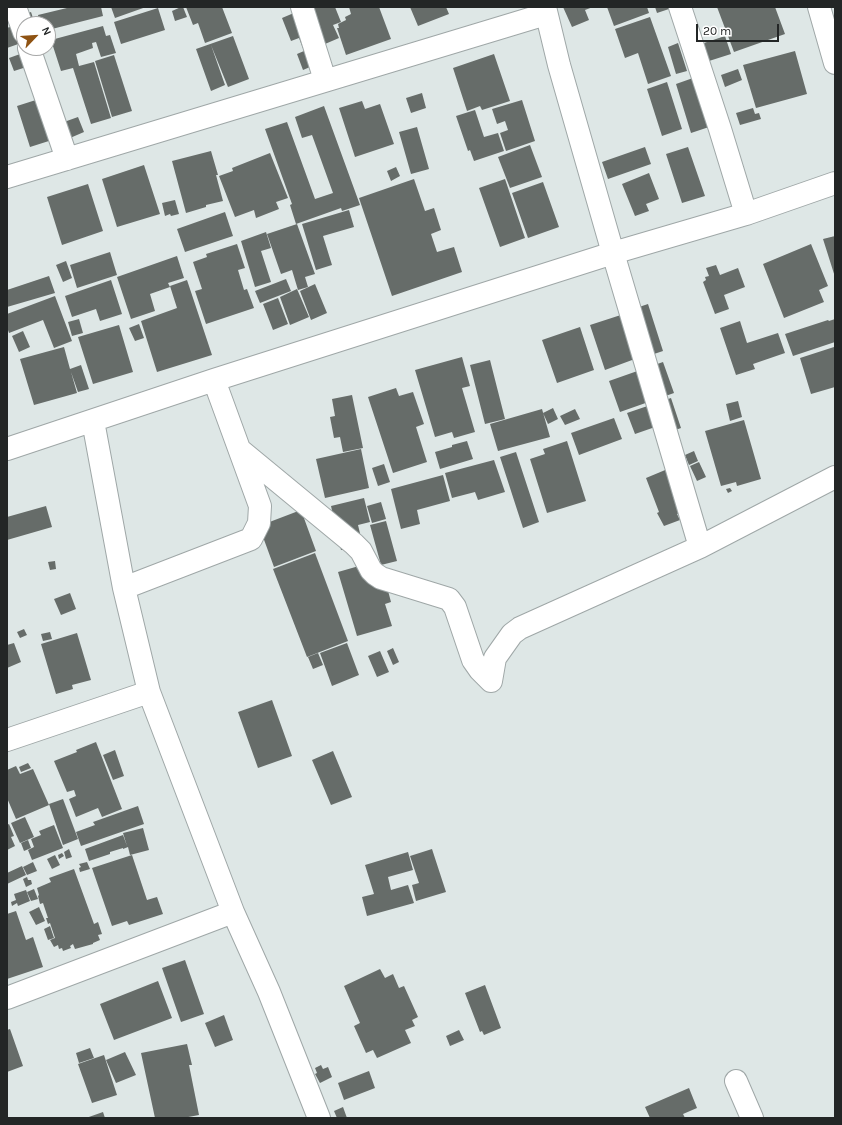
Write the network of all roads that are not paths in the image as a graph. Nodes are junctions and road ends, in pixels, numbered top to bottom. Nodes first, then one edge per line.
1 (302, 7) edge
2 (680, 7) edge
3 (819, 7) edge
4 (545, 10) edge
5 (32, 56) edge
6 (835, 63) edge
7 (325, 80) junction
8 (67, 159) junction
9 (7, 177) edge
10 (835, 183) edge
11 (746, 214) junction
12 (613, 253) junction
13 (214, 380) junction
14 (93, 421) junction
15 (7, 449) edge
16 (240, 450) junction
17 (835, 477) edge
18 (700, 547) junction
19 (124, 588) junction
20 (149, 692) junction
21 (7, 740) edge
22 (233, 912) junction
23 (7, 998) edge
24 (736, 1081) dead end
25 (320, 1118) edge
26 (752, 1118) edge

1 - 7 street
2 - 11 street
3 - 6 street
4 - 7 street
4 - 12 street
5 - 8 street
7 - 8 street
8 - 9 street
10 - 11 street
11 - 12 street
12 - 13 street
12 - 18 street
13 - 14 street
13 - 16 street
14 - 15 street
14 - 19 street
16 - 18 street
16 - 19 street
17 - 18 street
19 - 20 street
20 - 21 street
20 - 22 street
22 - 23 street
22 - 25 street
24 - 26 street

